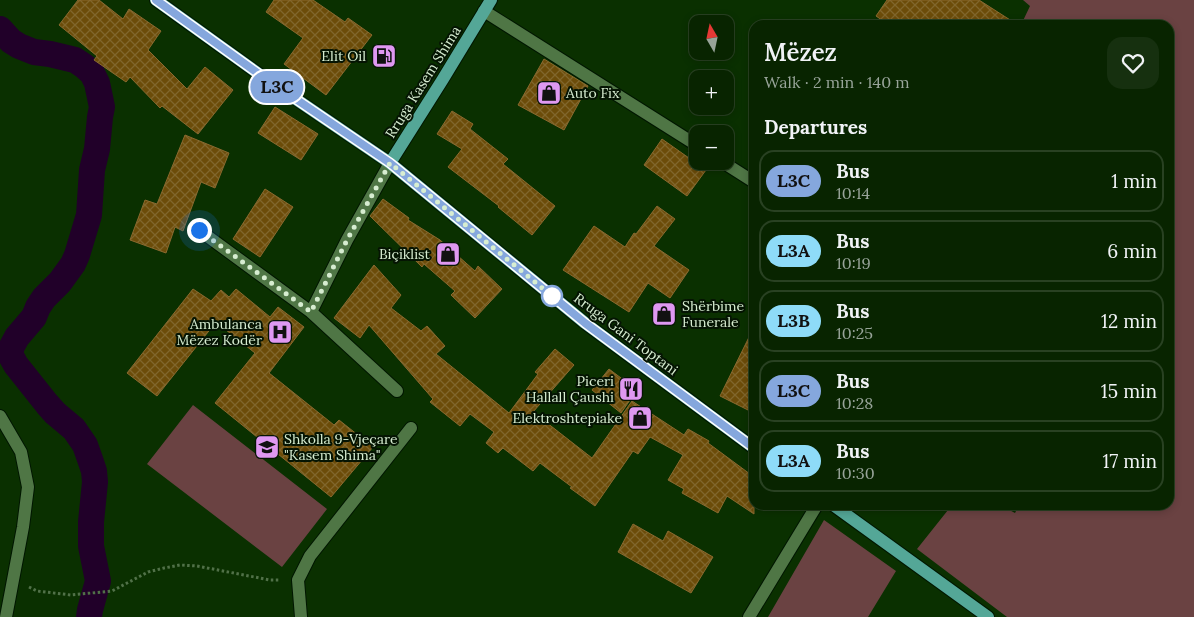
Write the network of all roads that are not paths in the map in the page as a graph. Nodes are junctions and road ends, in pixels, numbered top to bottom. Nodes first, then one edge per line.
1 (156, 0) edge
2 (488, 5) edge
3 (689, 140) edge
4 (390, 163) junction
5 (734, 169) edge
6 (749, 179) edge
7 (199, 230) dead end
8 (311, 312) junction
9 (398, 391) dead end
10 (0, 416) edge
11 (411, 428) dead end
12 (749, 444) edge
13 (814, 510) edge
14 (840, 510) edge
15 (6, 617) edge
16 (301, 617) edge
17 (749, 617) edge
18 (988, 617) edge

1 - 4 main road, Rruga Gani Toptani
2 - 3 street
2 - 4 main road, Rruga Kasem Shima
4 - 8 street, Rruga Kasem Shima
4 - 12 main road, Rruga Gani Toptani
5 - 6 street
7 - 8 street
8 - 9 street
10 - 15 street
11 - 16 street
13 - 17 street
14 - 18 main road

